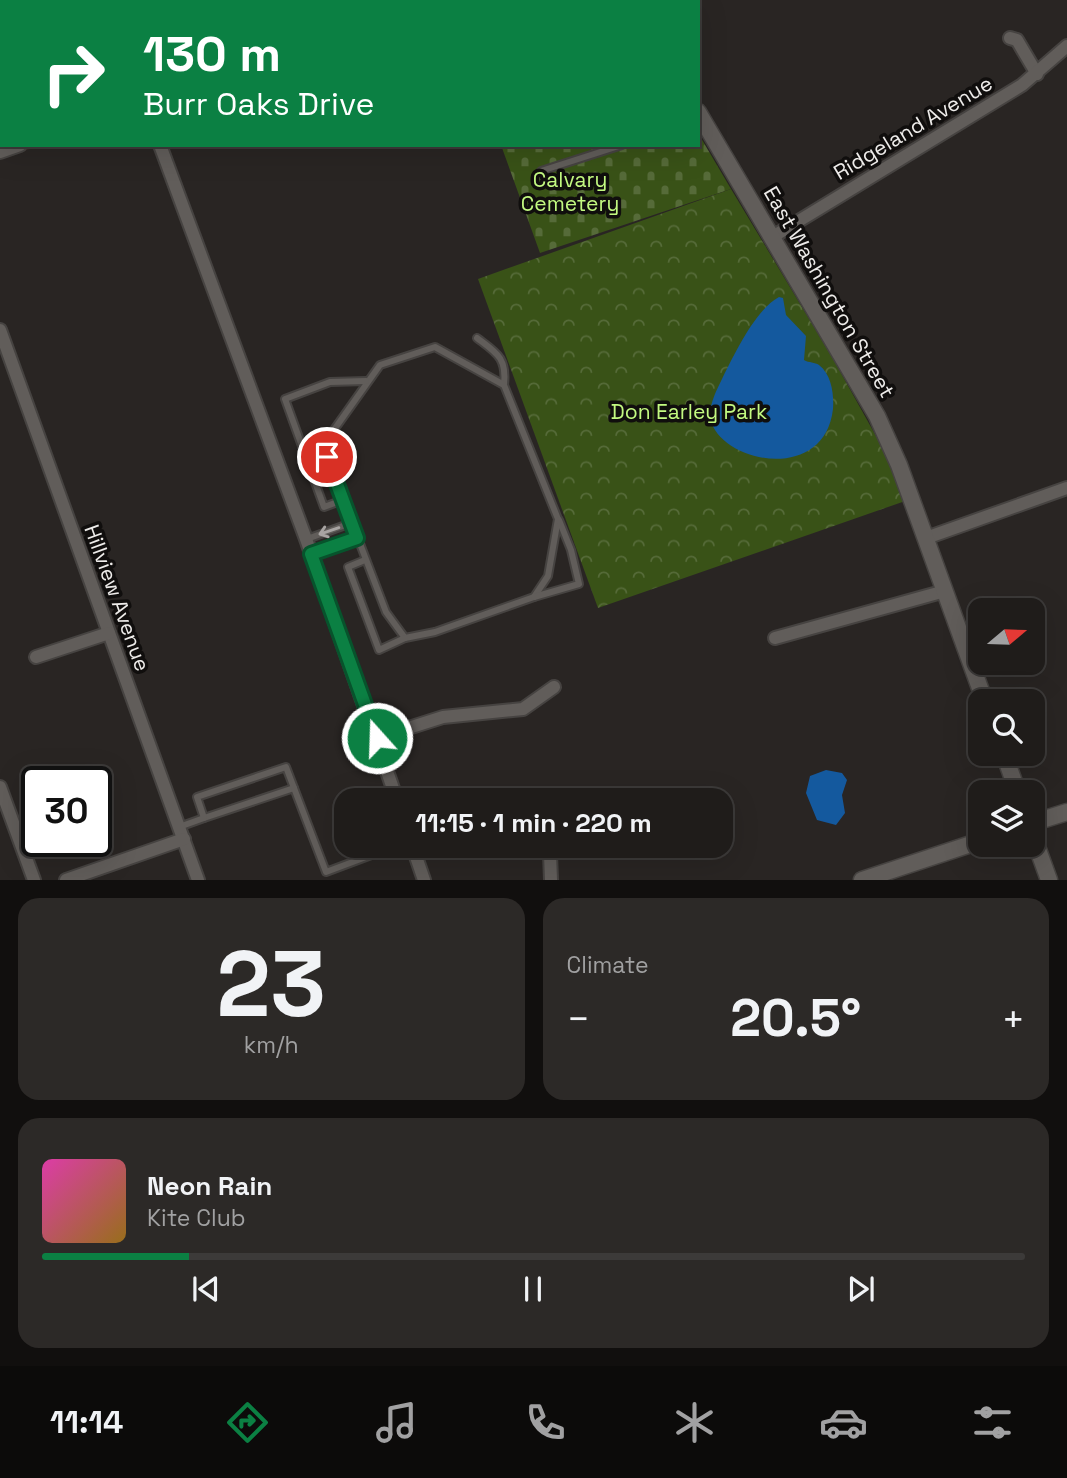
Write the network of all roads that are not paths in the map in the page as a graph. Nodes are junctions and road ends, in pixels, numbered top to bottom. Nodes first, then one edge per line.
1 (1010, 38) dead end
2 (1067, 46) edge
3 (1037, 74) junction
4 (700, 117) edge
5 (161, 147) edge
6 (603, 148) edge
7 (541, 170) dead end
8 (774, 236) junction
9 (0, 330) edge
10 (477, 338) dead end
11 (366, 381) junction
12 (504, 385) junction
13 (326, 442) junction
14 (302, 447) junction
15 (1067, 488) edge
16 (343, 500) junction
17 (558, 519) junction
18 (351, 523) junction
19 (357, 538) junction
20 (926, 538) junction
21 (306, 539) junction
22 (311, 554) junction
23 (365, 560) junction
24 (945, 590) junction
25 (534, 597) junction
26 (109, 632) junction
27 (405, 638) junction
28 (775, 638) dead end
29 (36, 657) dead end
30 (554, 687) dead end
31 (980, 689) edge
32 (377, 738) junction
33 (0, 788) edge
34 (294, 788) junction
35 (393, 788) edge
36 (1067, 812) edge
37 (204, 818) junction
38 (1045, 820) edge
39 (182, 833) junction
40 (968, 845) edge
41 (1041, 857) edge
42 (363, 858) edge
43 (416, 858) edge
44 (550, 858) edge
45 (34, 880) edge
46 (66, 880) edge
47 (198, 880) edge
48 (424, 880) edge
49 (551, 880) edge
50 (862, 880) edge
51 (1049, 880) edge

1 - 3 street
2 - 3 street, Ridgeland Avenue
3 - 8 street, Ridgeland Avenue
4 - 8 main road, East Washington Street
5 - 21 street
6 - 7 lane
8 - 20 main road, East Washington Street
9 - 26 street, Hillview Avenue
10 - 12 lane
11 - 12 lane
11 - 13 lane
11 - 14 lane
12 - 17 lane
13 - 14 lane
13 - 16 lane
14 - 16 lane
15 - 20 street
16 - 18 lane
17 - 25 lane
17 - 25 lane
18 - 19 lane
18 -> 21 lane
19 - 22 lane
19 - 23 lane
20 - 24 main road, East Washington Street
21 - 22 street
22 - 32 street
23 - 27 lane
23 - 27 lane
24 - 28 street
24 - 31 main road, East Washington Street
25 - 27 lane
26 - 29 street
26 - 39 street, Hillview Avenue
30 - 32 street
32 - 35 street
33 - 45 street
34 - 37 lane
34 - 37 lane
34 - 42 lane
36 - 38 main road
37 - 39 lane
39 - 46 street
39 - 47 street, Hillview Avenue
40 - 50 main road
41 - 51 main road
43 - 48 street
44 - 49 street

